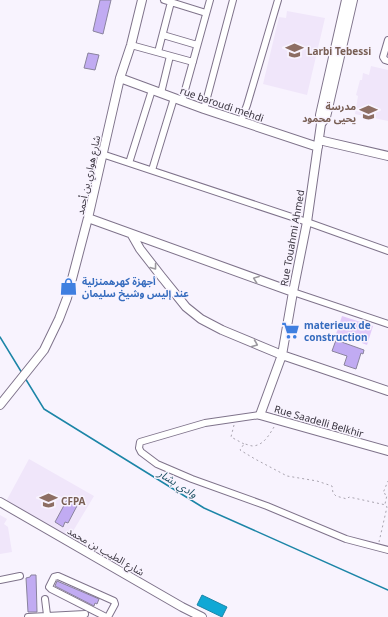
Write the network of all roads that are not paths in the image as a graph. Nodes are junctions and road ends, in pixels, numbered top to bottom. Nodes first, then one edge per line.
1 (142, 0) edge
2 (164, 0) edge
3 (210, 0) edge
4 (234, 0) edge
5 (278, 0) edge
6 (346, 0) edge
7 (353, 0) edge
8 (171, 2) junction
9 (206, 13) junction
10 (162, 35) junction
11 (388, 40) edge
12 (131, 45) junction
13 (197, 45) junction
14 (158, 52) junction
15 (170, 56) junction
16 (388, 61) edge
17 (193, 62) junction
18 (120, 78) junction
19 (152, 90) junction
20 (161, 94) junction
21 (174, 98) junction
22 (182, 101) junction
23 (204, 109) junction
24 (241, 121) junction
25 (322, 124) junction
26 (318, 143) junction
27 (102, 154) junction
28 (388, 156) edge
29 (129, 163) junction
30 (152, 170) junction
31 (88, 218) junction
32 (307, 222) junction
33 (132, 235) junction
34 (388, 251) edge
35 (293, 292) junction
36 (388, 324) edge
37 (282, 355) junction
38 (388, 392) edge
39 (0, 404) edge
40 (260, 415) junction
41 (388, 451) edge
42 (0, 502) edge
43 (388, 550) edge
44 (20, 576) dead end
45 (0, 580) edge
46 (45, 599) dead end
47 (85, 614) dead end
48 (47, 615) junction
49 (28, 617) edge
50 (107, 617) edge
51 (202, 617) edge

1 - 12 street, شارع هواري بن أحمد
2 - 8 street
3 - 9 street
4 - 23 street
5 - 24 street
6 - 25 street
7 - 25 street
8 - 9 street
8 - 10 street
9 - 13 street
10 - 13 street
10 - 14 street
11 - 16 street
12 - 14 street
12 - 18 street, شارع هواري بن أحمد
13 - 17 street
14 - 15 street
15 - 17 street
15 - 20 street
17 - 22 street
18 - 19 street, rue baroudi mehdi
18 - 27 street, شارع هواري بن أحمد
19 - 20 street, rue baroudi mehdi
19 - 29 street
20 - 21 street, rue baroudi mehdi
21 - 22 street, rue baroudi mehdi
21 - 30 street
22 - 23 street, rue baroudi mehdi
23 - 24 street, rue baroudi mehdi
24 - 26 street, rue baroudi mehdi
25 - 26 street, Rue Touahmi Ahmed
26 - 28 street, rue baroudi mehdi
26 - 32 street, Rue Touahmi Ahmed
27 - 29 street
27 - 31 street, شارع هواري بن أحمد
29 - 30 street
30 - 32 street
31 - 33 street
31 - 39 street, شارع هواري بن أحمد
32 - 34 street
32 - 35 street, Rue Touahmi Ahmed
35 -> 33 street
33 -> 37 street
35 - 36 street
35 - 37 street, Rue Touahmi Ahmed
37 - 38 street
37 - 40 street, Rue Saadelli Belkhir
40 - 41 street, Rue Saadelli Belkhir
40 - 43 street
42 - 51 street, شارع الطيب بن محمد
44 - 45 street
46 - 48 street
47 - 48 street
48 - 49 street
50 - 50 street

